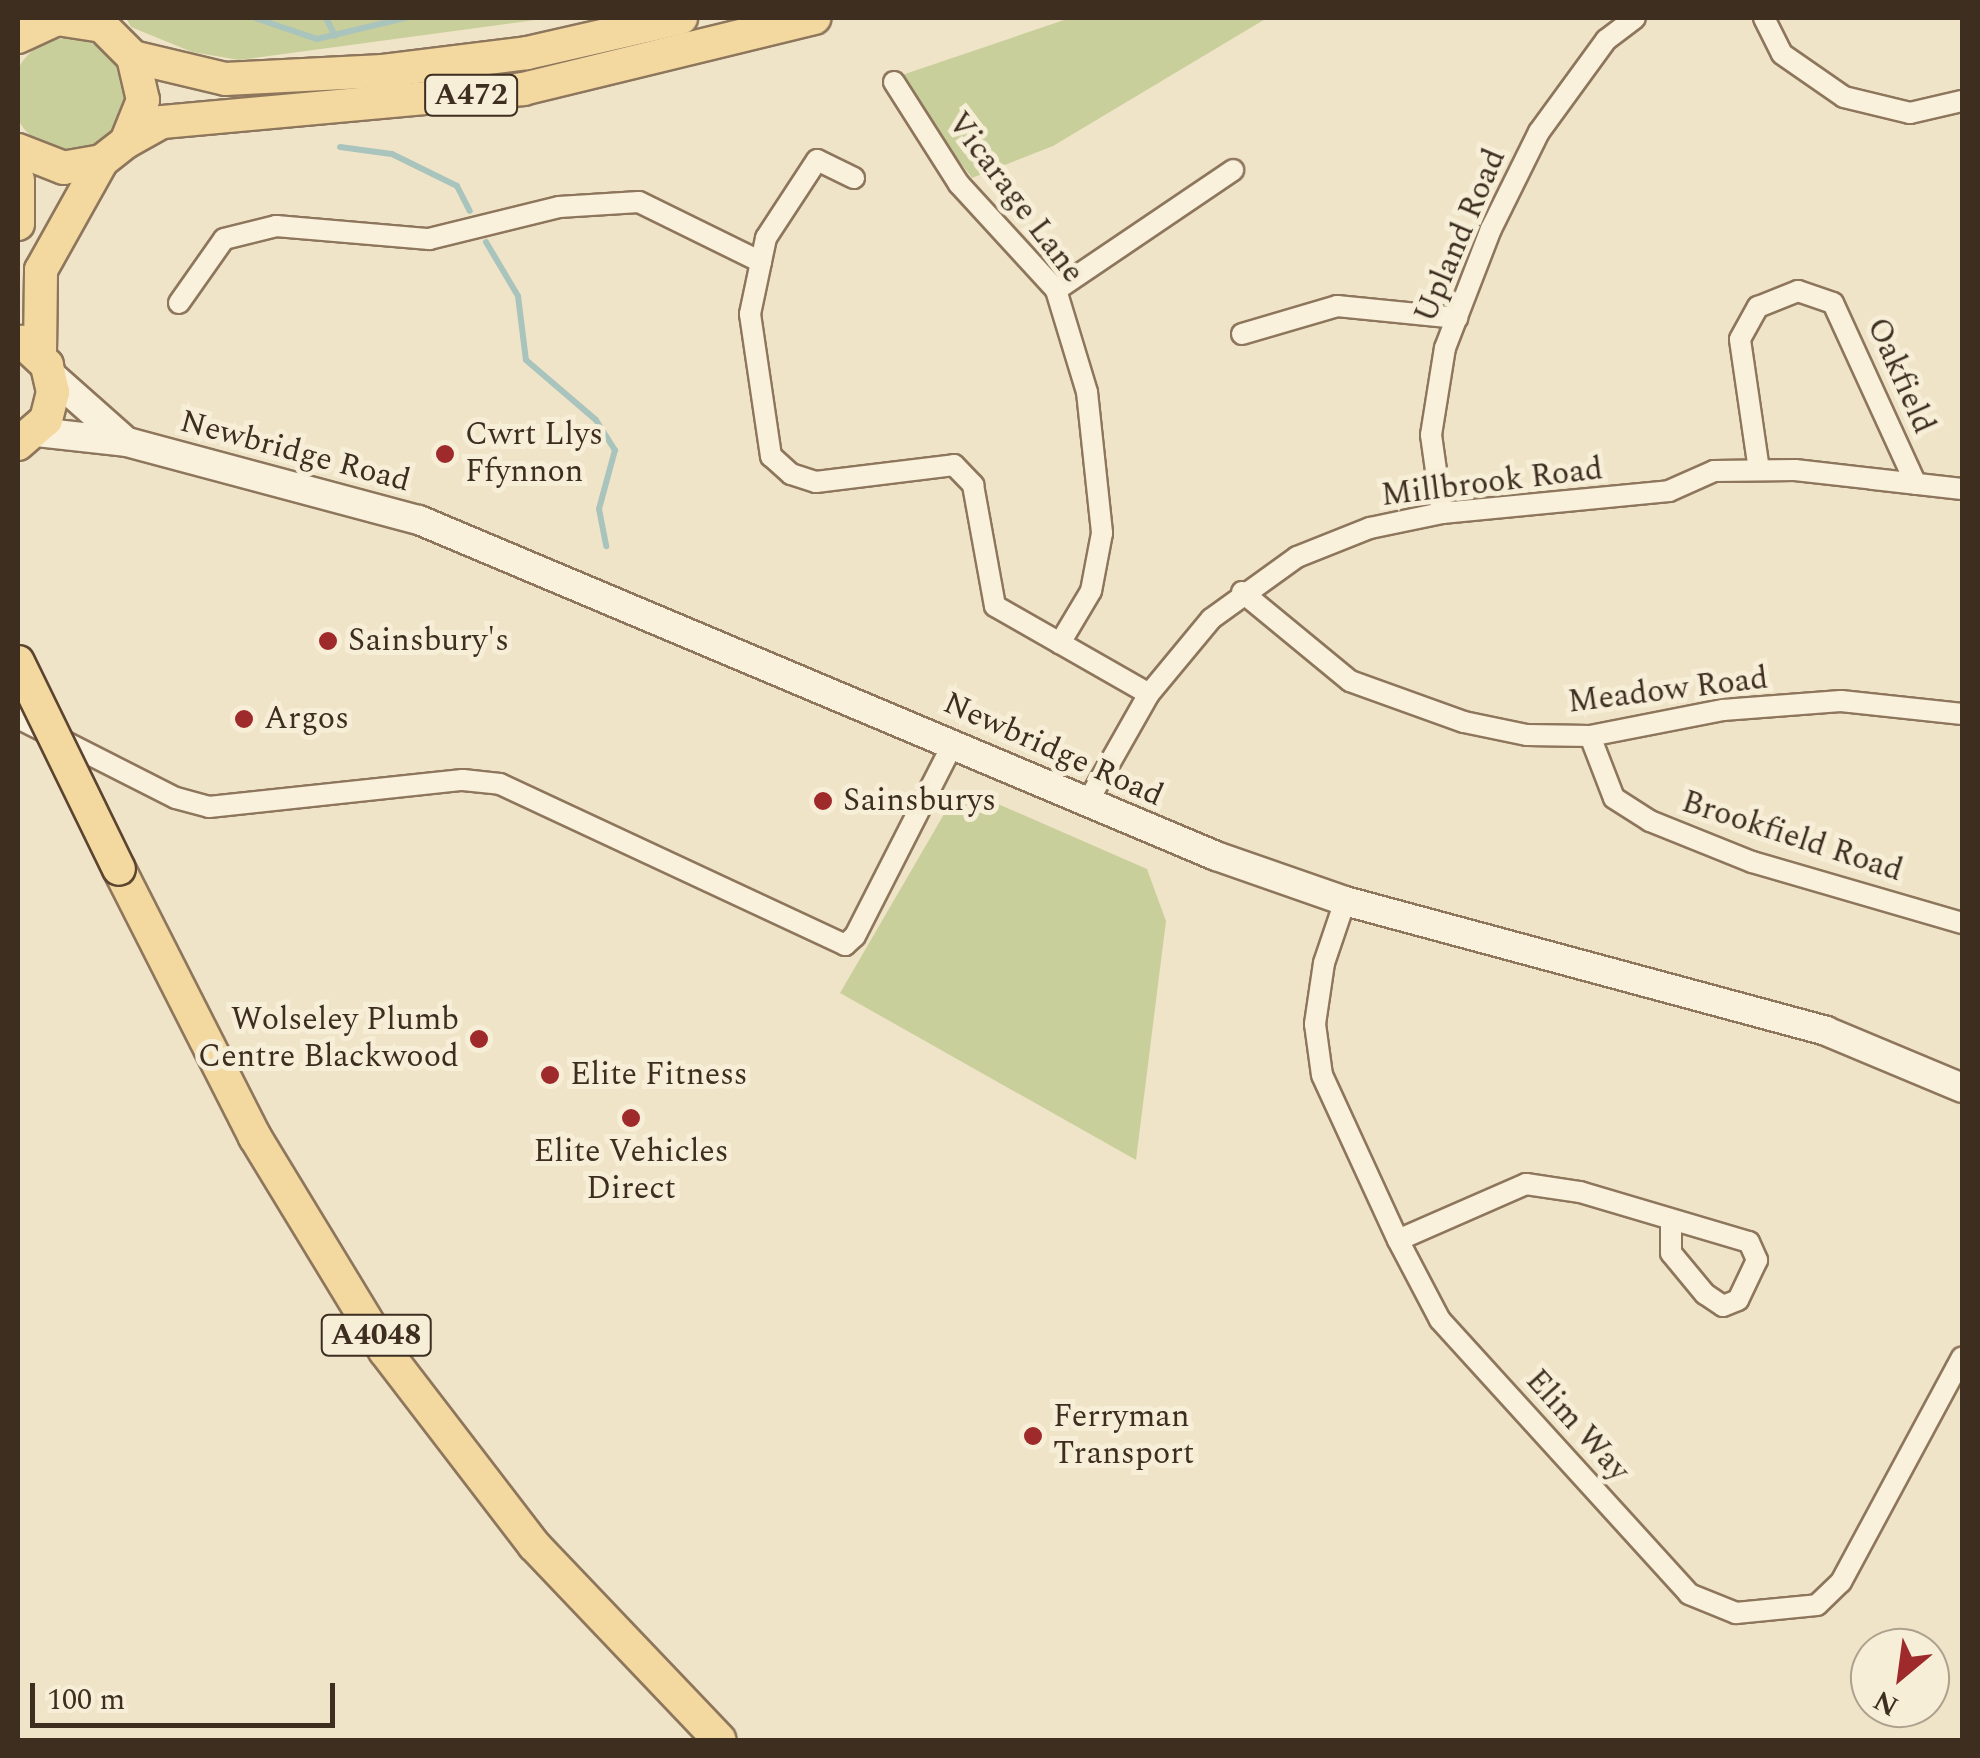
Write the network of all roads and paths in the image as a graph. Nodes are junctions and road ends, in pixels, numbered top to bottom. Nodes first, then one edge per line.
1 (681, 18) edge
2 (814, 18) edge
3 (1635, 18) edge
4 (1764, 18) edge
5 (99, 22) edge
6 (31, 26) edge
7 (134, 57) junction
8 (894, 82) dead end
9 (1962, 101) edge
10 (18, 150) edge
11 (114, 151) junction
12 (1233, 170) dead end
13 (854, 178) dead end
14 (18, 180) edge
15 (18, 224) edge
16 (761, 262) junction
17 (1056, 290) junction
18 (180, 302) dead end
19 (1457, 318) junction
20 (1242, 334) dead end
21 (36, 357) edge
22 (27, 438) edge
23 (127, 442) junction
24 (1759, 470) junction
25 (1916, 484) junction
26 (1962, 489) edge
27 (1442, 514) junction
28 (1242, 592) junction
29 (1060, 643) junction
30 (18, 662) edge
31 (1149, 694) junction
32 (1962, 714) edge
33 (18, 718) edge
34 (1590, 736) junction
35 (953, 744) junction
36 (1087, 803) junction
37 (1346, 901) junction
38 (1962, 923) edge
39 (1962, 1088) edge
40 (1671, 1221) junction
41 (1398, 1240) junction
42 (1962, 1358) edge
43 (720, 1740) edge

1 - 7 main road, A472
2 - 11 main road, A472
3 - 19 street, Upland Road
4 - 9 street
5 - 6 main road, A472
5 - 7 main road, A472
7 - 11 main road
8 - 17 street, Vicarage Lane
10 - 11 main road, A472
11 - 21 main road
12 - 17 street
13 - 16 street
14 - 15 main road
16 - 18 street
16 - 29 street
17 - 29 street, Vicarage Lane
19 - 20 street
19 - 27 street, Upland Road
21 - 22 main road
21 - 23 main road, Newbridge Road
22 - 23 main road, Newbridge Road
23 - 35 main road, Newbridge Road
24 - 25 street, Millbrook Road
24 - 25 street, Oakfield
24 - 27 street, Millbrook Road
25 - 26 street, Millbrook Road
27 - 28 street, Millbrook Road
28 - 31 street, Millbrook Road
28 - 34 street, Meadow Road
29 - 31 street
30 - 43 main road, A4048, bridge
31 - 36 street, Millbrook Road
32 - 34 street, Meadow Road
33 - 35 street
34 - 38 street, Brookfield Road
35 - 36 main road, Newbridge Road
36 - 37 main road, Newbridge Road
37 - 39 main road, Newbridge Road
37 - 41 street, Elim Way
40 - 40 street
40 - 41 street
41 - 42 street, Elim Way

